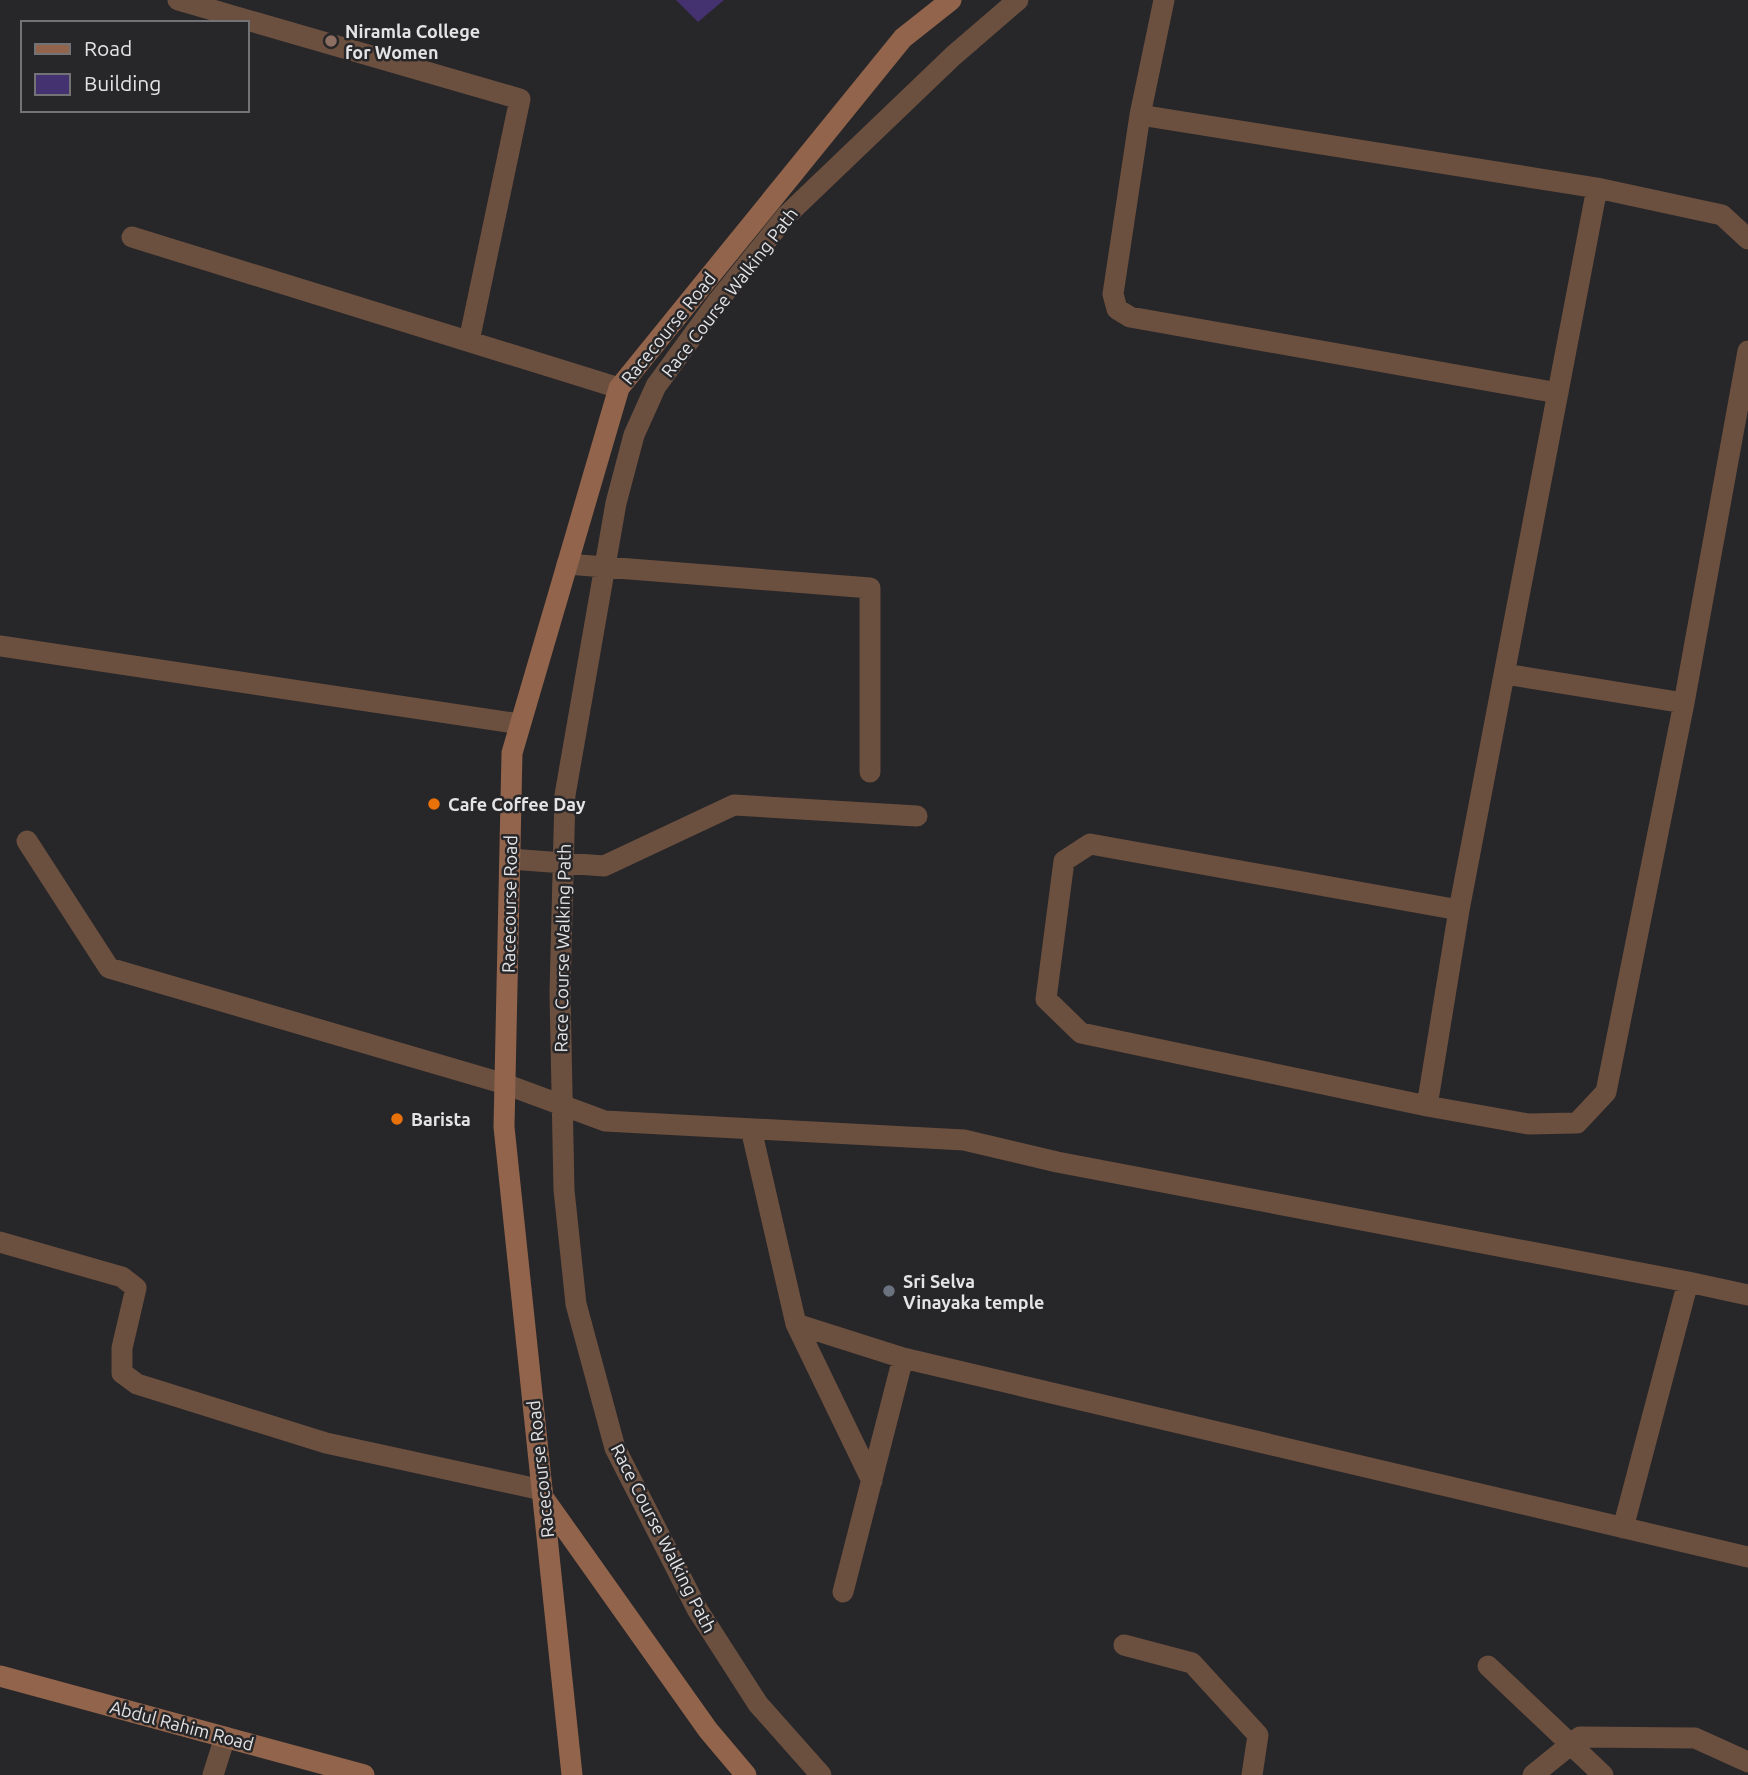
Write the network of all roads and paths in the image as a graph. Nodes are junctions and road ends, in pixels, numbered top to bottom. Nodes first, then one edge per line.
1 (178, 0) edge
2 (951, 0) edge
3 (1018, 0) edge
4 (1164, 0) edge
5 (1140, 115) junction
6 (1597, 188) junction
7 (132, 237) dead end
8 (1748, 239) edge
9 (469, 341) junction
10 (1748, 351) edge
11 (619, 388) junction
12 (1558, 393) junction
13 (567, 565) junction
14 (604, 567) junction
15 (0, 646) edge
16 (1505, 674) junction
17 (1684, 703) junction
18 (520, 724) junction
19 (870, 772) dead end
20 (917, 816) dead end
21 (27, 841) dead end
22 (510, 859) junction
23 (563, 863) junction
24 (1459, 910) junction
25 (505, 1084) junction
26 (562, 1105) junction
27 (1427, 1106) junction
28 (751, 1129) junction
29 (0, 1242) edge
30 (1688, 1282) junction
31 (1748, 1295) edge
32 (796, 1324) junction
33 (903, 1358) junction
34 (872, 1481) junction
35 (543, 1494) junction
36 (1623, 1528) junction
37 (1748, 1558) edge
38 (843, 1592) dead end
39 (1124, 1645) dead end
40 (1488, 1666) dead end
41 (0, 1676) edge
42 (225, 1737) junction
43 (1570, 1744) junction
44 (1748, 1762) edge
45 (213, 1775) edge
46 (364, 1775) edge
47 (572, 1775) edge
48 (746, 1775) edge
49 (821, 1775) edge
50 (1252, 1775) edge
51 (1533, 1775) edge
52 (1603, 1775) edge

1 - 9 street
2 - 11 street, Racecourse Road
3 - 14 street, Race Course Walking Path
4 - 5 street
5 - 6 street
5 - 12 street
6 - 8 street
6 - 12 street
7 - 9 street
9 - 11 street
10 - 17 street
11 - 13 street, Racecourse Road
12 - 16 street
13 - 14 street
13 - 18 street, Racecourse Road
14 - 19 street
14 - 23 street, Race Course Walking Path
15 - 18 street
16 - 17 street
16 - 24 street
17 - 27 street
18 - 22 street, Racecourse Road
20 - 23 street
21 - 25 street
22 - 23 street
22 - 25 street, Racecourse Road
23 - 26 street, Race Course Walking Path
24 - 27 street
24 - 27 street
25 - 26 street
25 - 35 street, Racecourse Road
26 - 28 street
26 - 49 street, Race Course Walking Path
28 - 30 street
28 - 32 street
29 - 35 street
30 - 31 street
30 - 36 street
32 - 33 street
32 - 34 street
33 - 34 street
33 - 36 street
34 - 38 street
35 - 47 street, Racecourse Road
35 - 48 street
36 - 37 street
39 - 50 street
40 - 43 street
41 - 42 street, Abdul Rahim Road
42 - 45 street
42 - 46 street, Abdul Rahim Road
43 - 44 street
43 - 51 street
43 - 52 street

